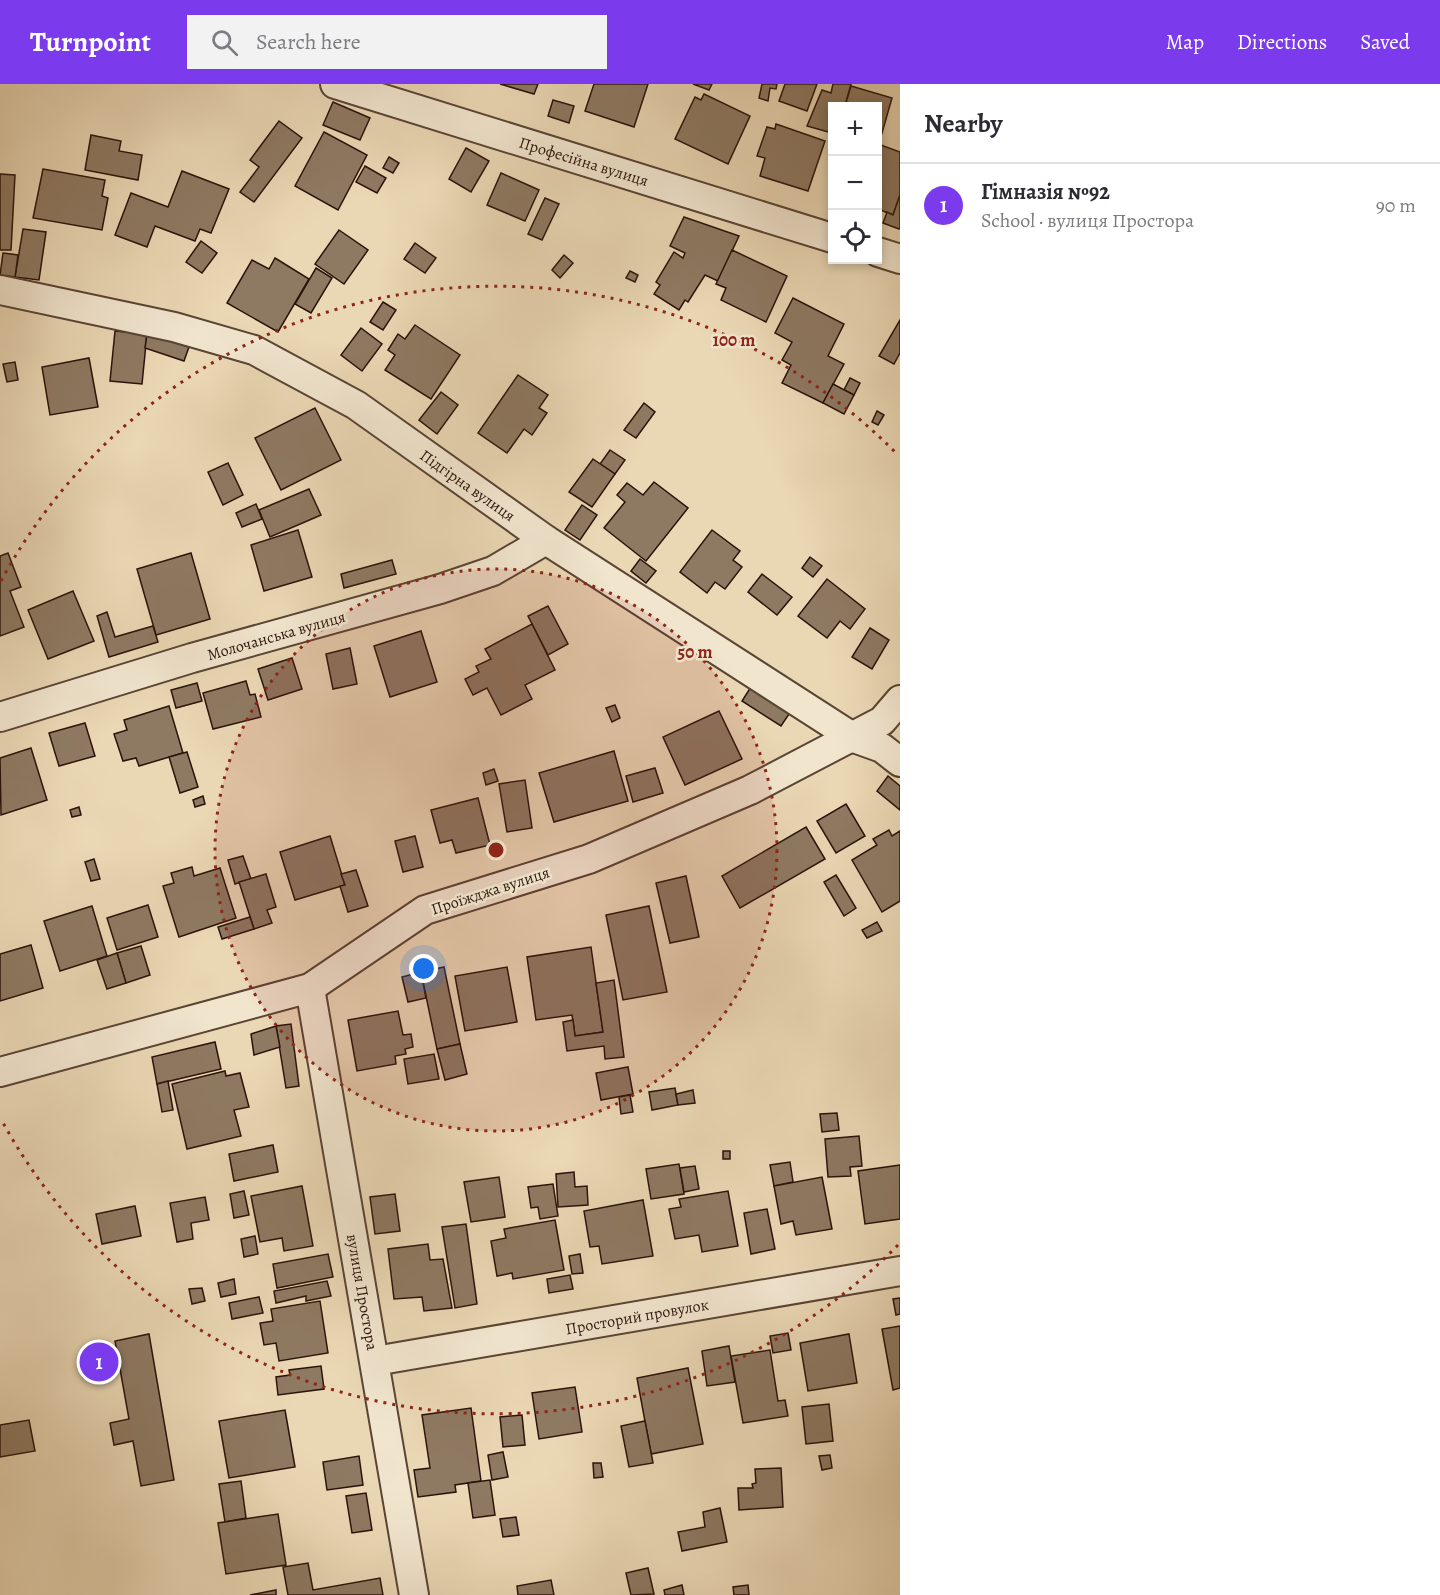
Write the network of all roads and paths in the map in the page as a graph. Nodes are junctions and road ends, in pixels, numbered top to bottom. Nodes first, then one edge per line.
1 (335, 84) edge
2 (828, 237) edge
3 (882, 253) edge
4 (900, 259) edge
5 (0, 290) edge
6 (546, 540) junction
7 (900, 700) edge
8 (0, 717) edge
9 (854, 738) junction
10 (900, 762) edge
11 (310, 988) junction
12 (0, 1072) edge
13 (900, 1271) edge
14 (375, 1361) junction
15 (414, 1595) edge

1 - 2 street, Професійна вулиця
3 - 4 street
5 - 6 street, Підгірна вулиця
6 - 8 street, Молочанська вулиця
6 - 9 street, Підгірна вулиця
7 - 9 street, Проїжджа вулиця
9 - 10 street, Підгірна вулиця
9 - 11 street, Проїжджа вулиця
11 - 12 street, Проїжджа вулиця
11 - 14 street, вулиця Простора
13 - 14 street, Просторий провулок
14 - 15 street, вулиця Простора

